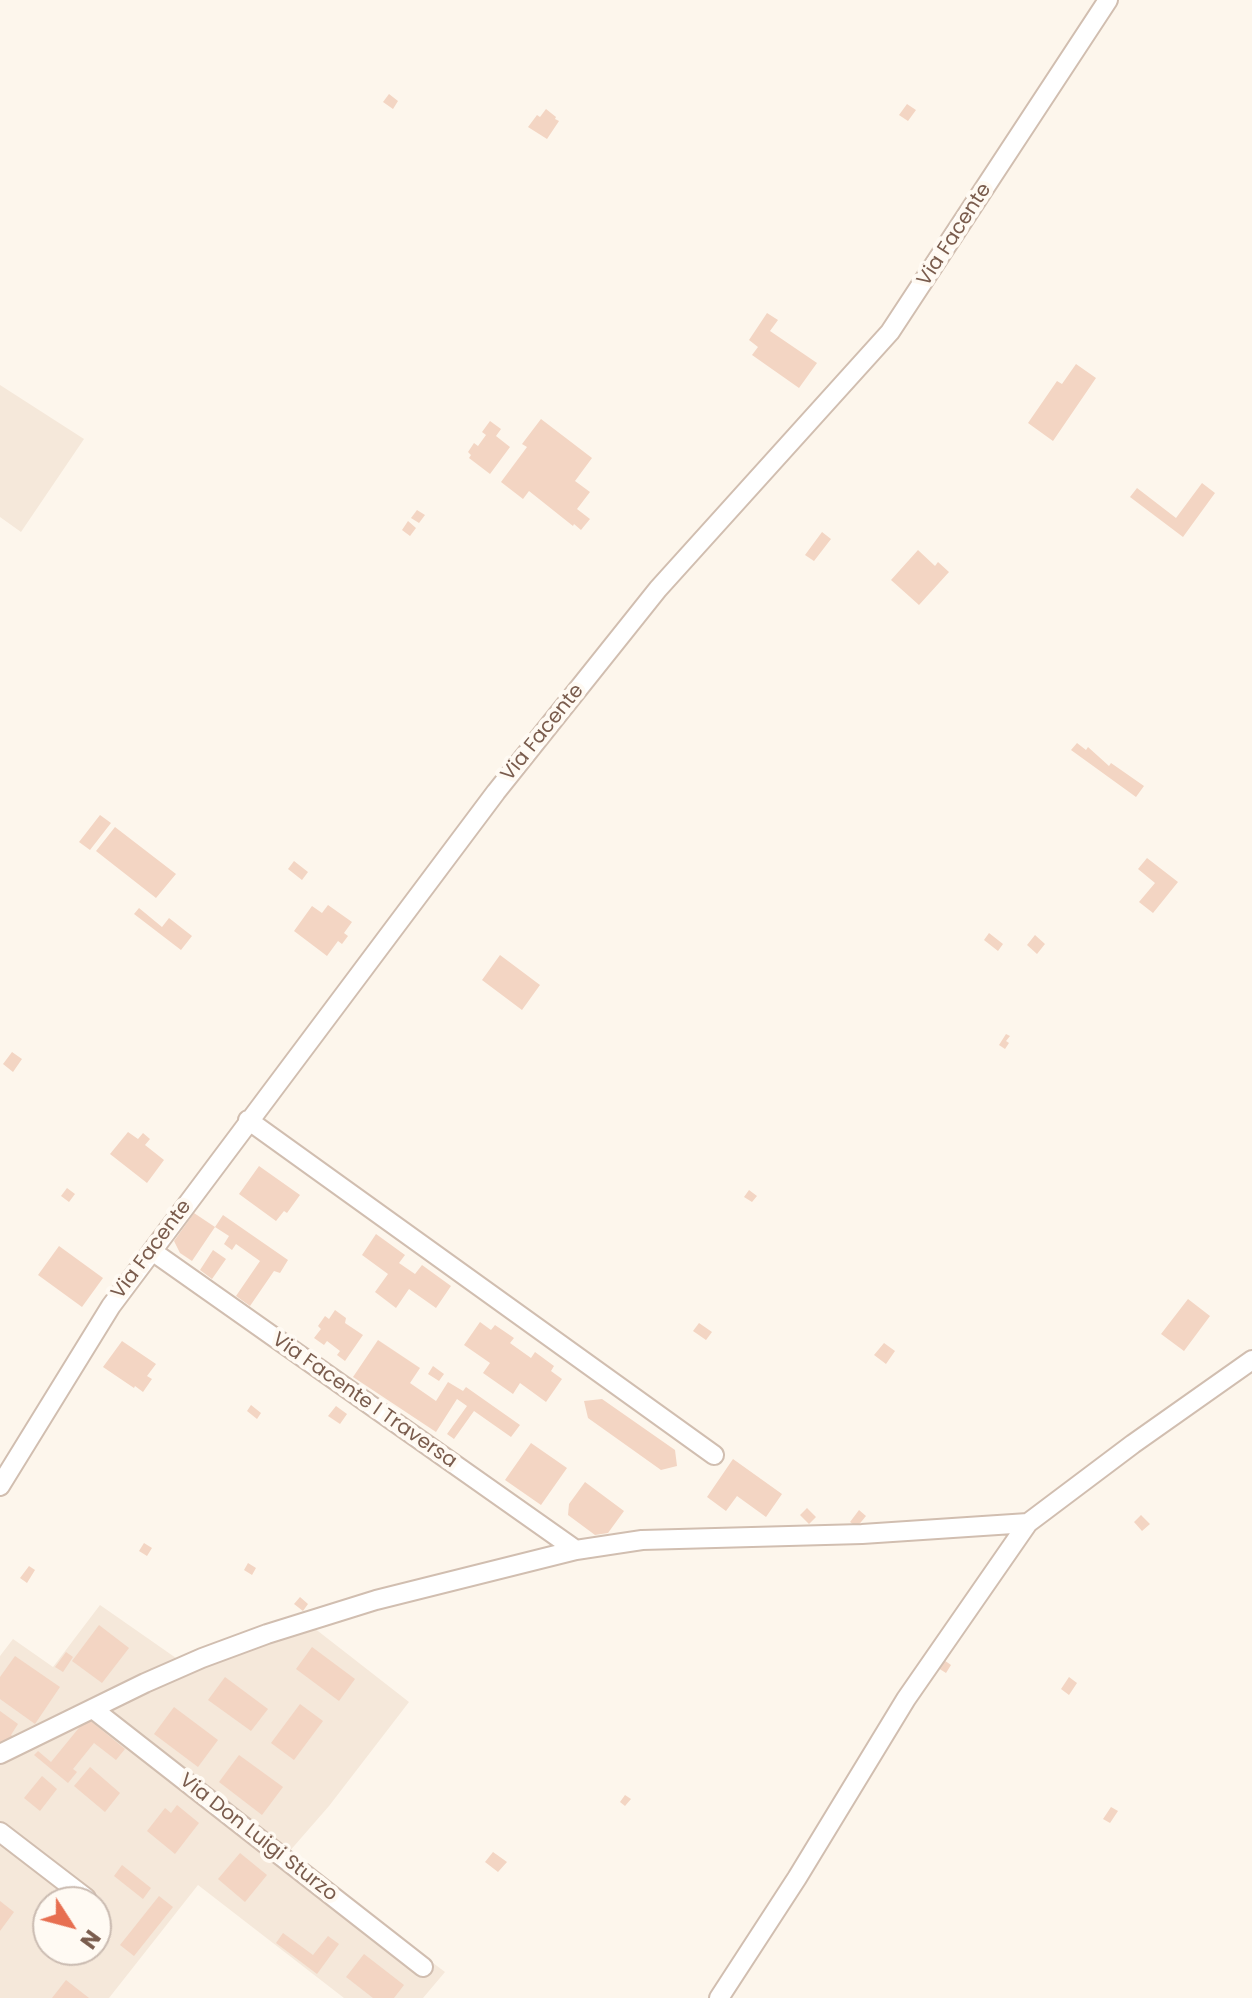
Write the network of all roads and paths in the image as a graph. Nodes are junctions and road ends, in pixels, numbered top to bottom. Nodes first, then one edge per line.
1 (1108, 0) edge
2 (248, 1120) junction
3 (152, 1251) junction
4 (1252, 1360) edge
5 (714, 1455) dead end
6 (0, 1486) edge
7 (1028, 1523) junction
8 (576, 1550) junction
9 (93, 1709) junction
10 (0, 1754) edge
11 (0, 1832) edge
12 (70, 1886) edge
13 (423, 1967) dead end
14 (719, 1998) edge

1 - 2 street, Via Facente
2 - 3 street, Via Facente
2 - 5 street
3 - 6 street, Via Facente
3 - 8 street, Via Facente I Traversa
4 - 7 street
7 - 8 street
7 - 14 street
8 - 9 street
9 - 10 street
9 - 13 street, Via Don Luigi Sturzo
11 - 12 street

